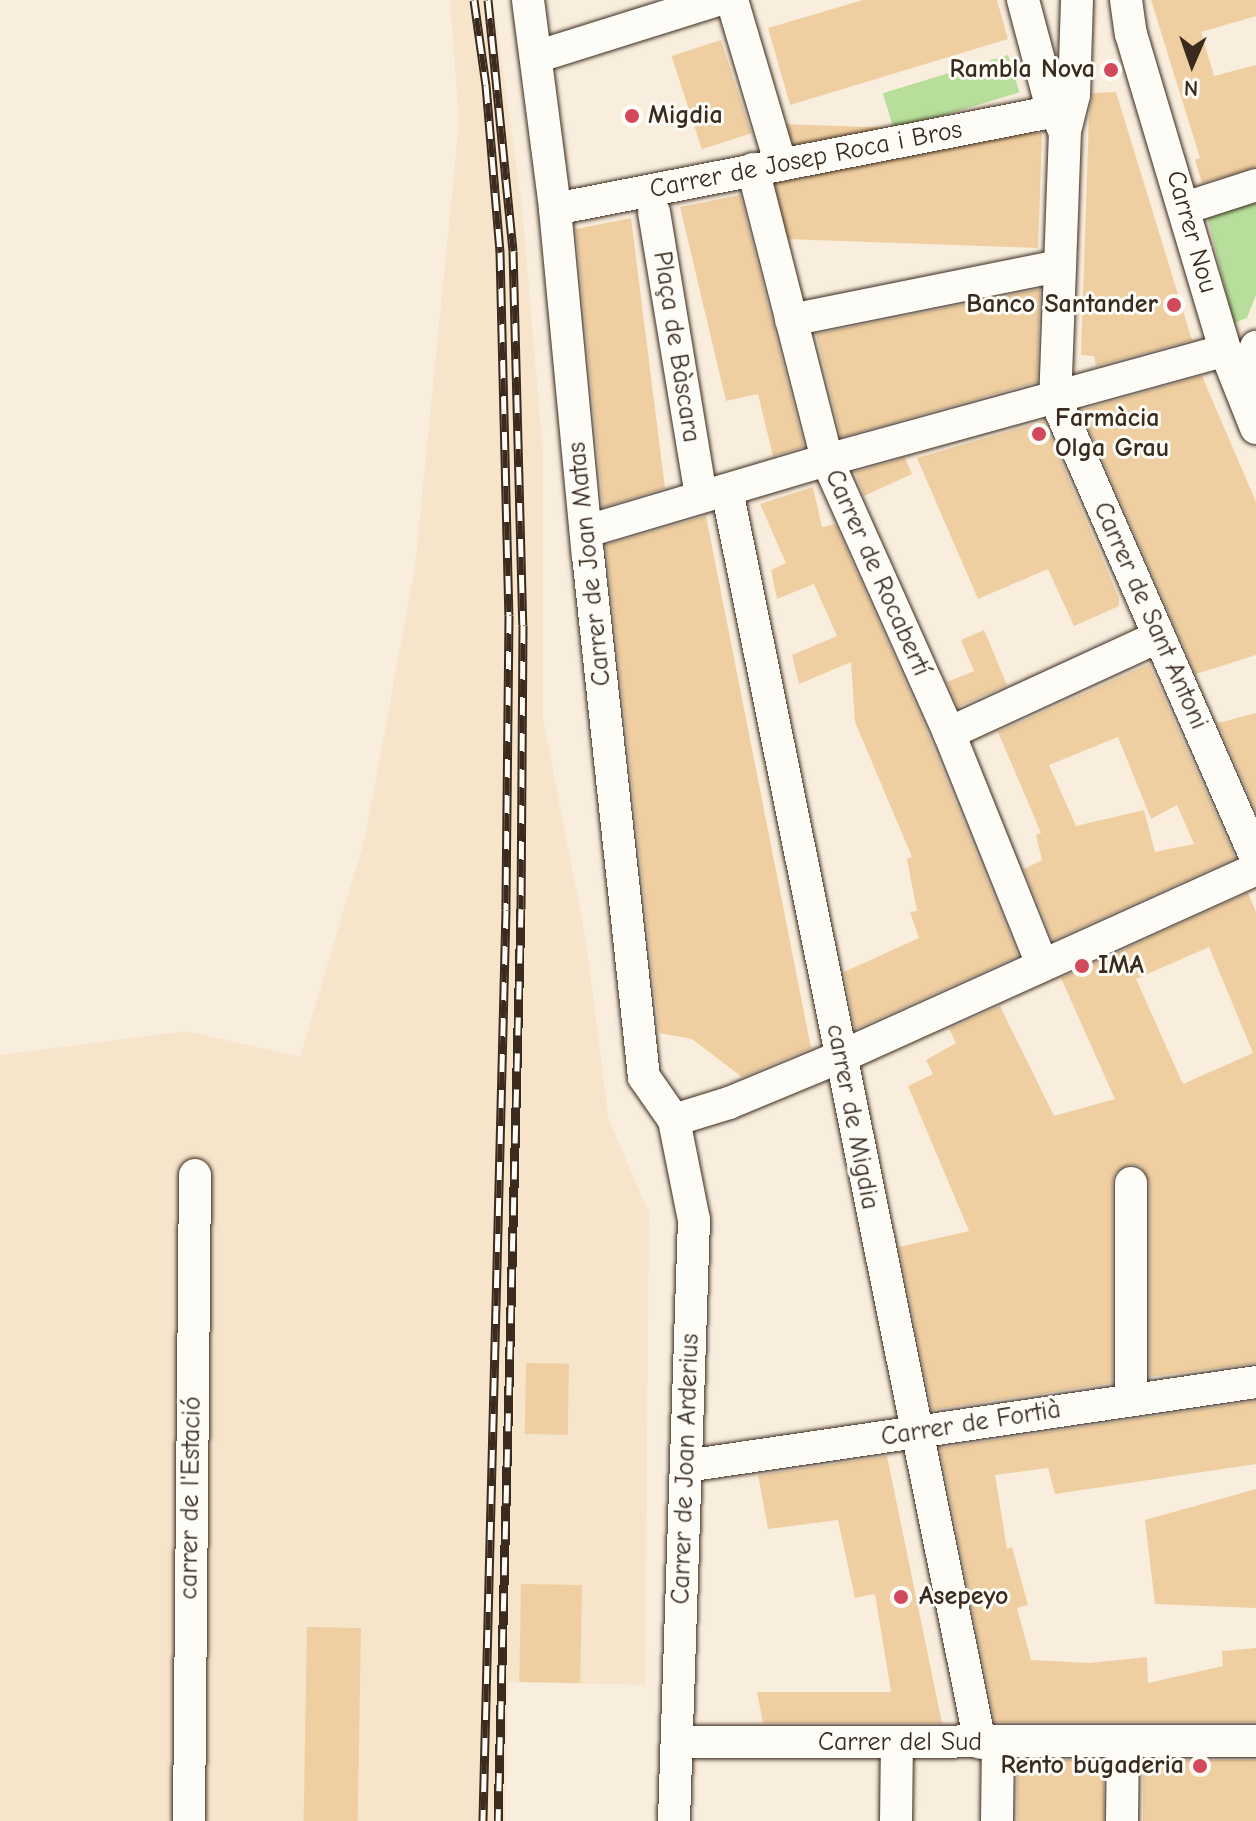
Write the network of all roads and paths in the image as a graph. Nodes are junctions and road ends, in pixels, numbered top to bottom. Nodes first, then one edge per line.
1 (528, 0) edge
2 (718, 0) edge
3 (732, 0) edge
4 (1023, 0) edge
5 (1037, 0) edge
6 (1064, 0) edge
7 (1077, 0) edge
8 (1110, 0) edge
9 (1126, 0) edge
10 (1131, 34) junction
11 (536, 57) junction
12 (1060, 121) junction
13 (767, 167) junction
14 (1256, 185) edge
15 (1185, 208) junction
16 (555, 209) junction
17 (654, 212) dead end
18 (1060, 266) junction
19 (791, 320) junction
20 (1241, 349) edge
21 (1055, 398) junction
22 (1256, 428) edge
23 (827, 460) junction
24 (713, 486) junction
25 (587, 531) junction
26 (1158, 637) junction
27 (949, 733) junction
28 (1256, 858) edge
29 (1256, 869) edge
30 (1042, 964) junction
31 (840, 1057) junction
32 (674, 1120) junction
33 (195, 1175) dead end
34 (1131, 1183) dead end
35 (1256, 1382) edge
36 (1131, 1398) junction
37 (916, 1434) junction
38 (686, 1466) junction
39 (1256, 1741) edge
40 (677, 1742) junction
41 (1123, 1742) junction
42 (897, 1743) junction
43 (989, 1743) junction
44 (189, 1821) edge
45 (674, 1821) edge
46 (896, 1821) edge
47 (997, 1821) edge
48 (1122, 1821) edge

1 - 11 street, Carrer de Joan Matas
2 - 11 street
3 - 13 street, Carrer de Rocabertí
4 - 12 street, Carrer de Sant Antoni
5 - 6 street
7 - 12 street, Carrer de Sant Antoni
8 - 10 street, Carrer Nou
9 - 10 street, Carrer Nou
10 - 15 street, Carrer Nou
11 - 16 street, Carrer de Joan Matas
12 - 13 street, Carrer de Josep Roca i Bros
12 - 18 street, Carrer de Sant Antoni
13 - 16 street, Carrer de Josep Roca i Bros
13 - 19 street, Carrer de Rocabertí
14 - 15 street
15 - 20 street, Carrer Nou
16 - 25 street, Carrer de Joan Matas
17 - 24 street, Plaça de Bàscara
18 - 19 street
18 - 21 street, Carrer de Sant Antoni
19 - 23 street, Carrer de Rocabertí
20 - 21 street
20 - 22 street, Carrer Nou
21 - 23 street
21 - 26 street, Carrer de Sant Antoni
23 - 24 street
23 - 27 street, Carrer de Rocabertí
24 - 25 street
24 - 31 street, carrer de Migdia
25 - 32 street, Carrer de Joan Matas
26 - 27 street
26 - 28 street, Carrer de Sant Antoni
27 - 30 street, Carrer de Rocabertí
29 - 30 street
30 - 31 street
31 - 32 street
31 - 37 street, carrer de Migdia
32 - 38 street, Carrer de Joan Arderius
33 - 44 street, carrer de l'Estació
34 - 36 street
35 - 36 street, Carrer de Fortià
36 - 37 street, Carrer de Fortià
37 - 38 street, Carrer de Fortià
37 - 43 street, carrer de Migdia
38 - 40 street, Carrer de Joan Arderius
39 - 41 street, Carrer del Sud
40 - 42 street, Carrer del Sud
40 - 45 street, Carrer de Joan Arderius
41 - 43 street, Carrer del Sud
41 - 48 street
42 - 43 street, Carrer del Sud
42 - 46 street
43 - 47 street, carrer de Migdia

